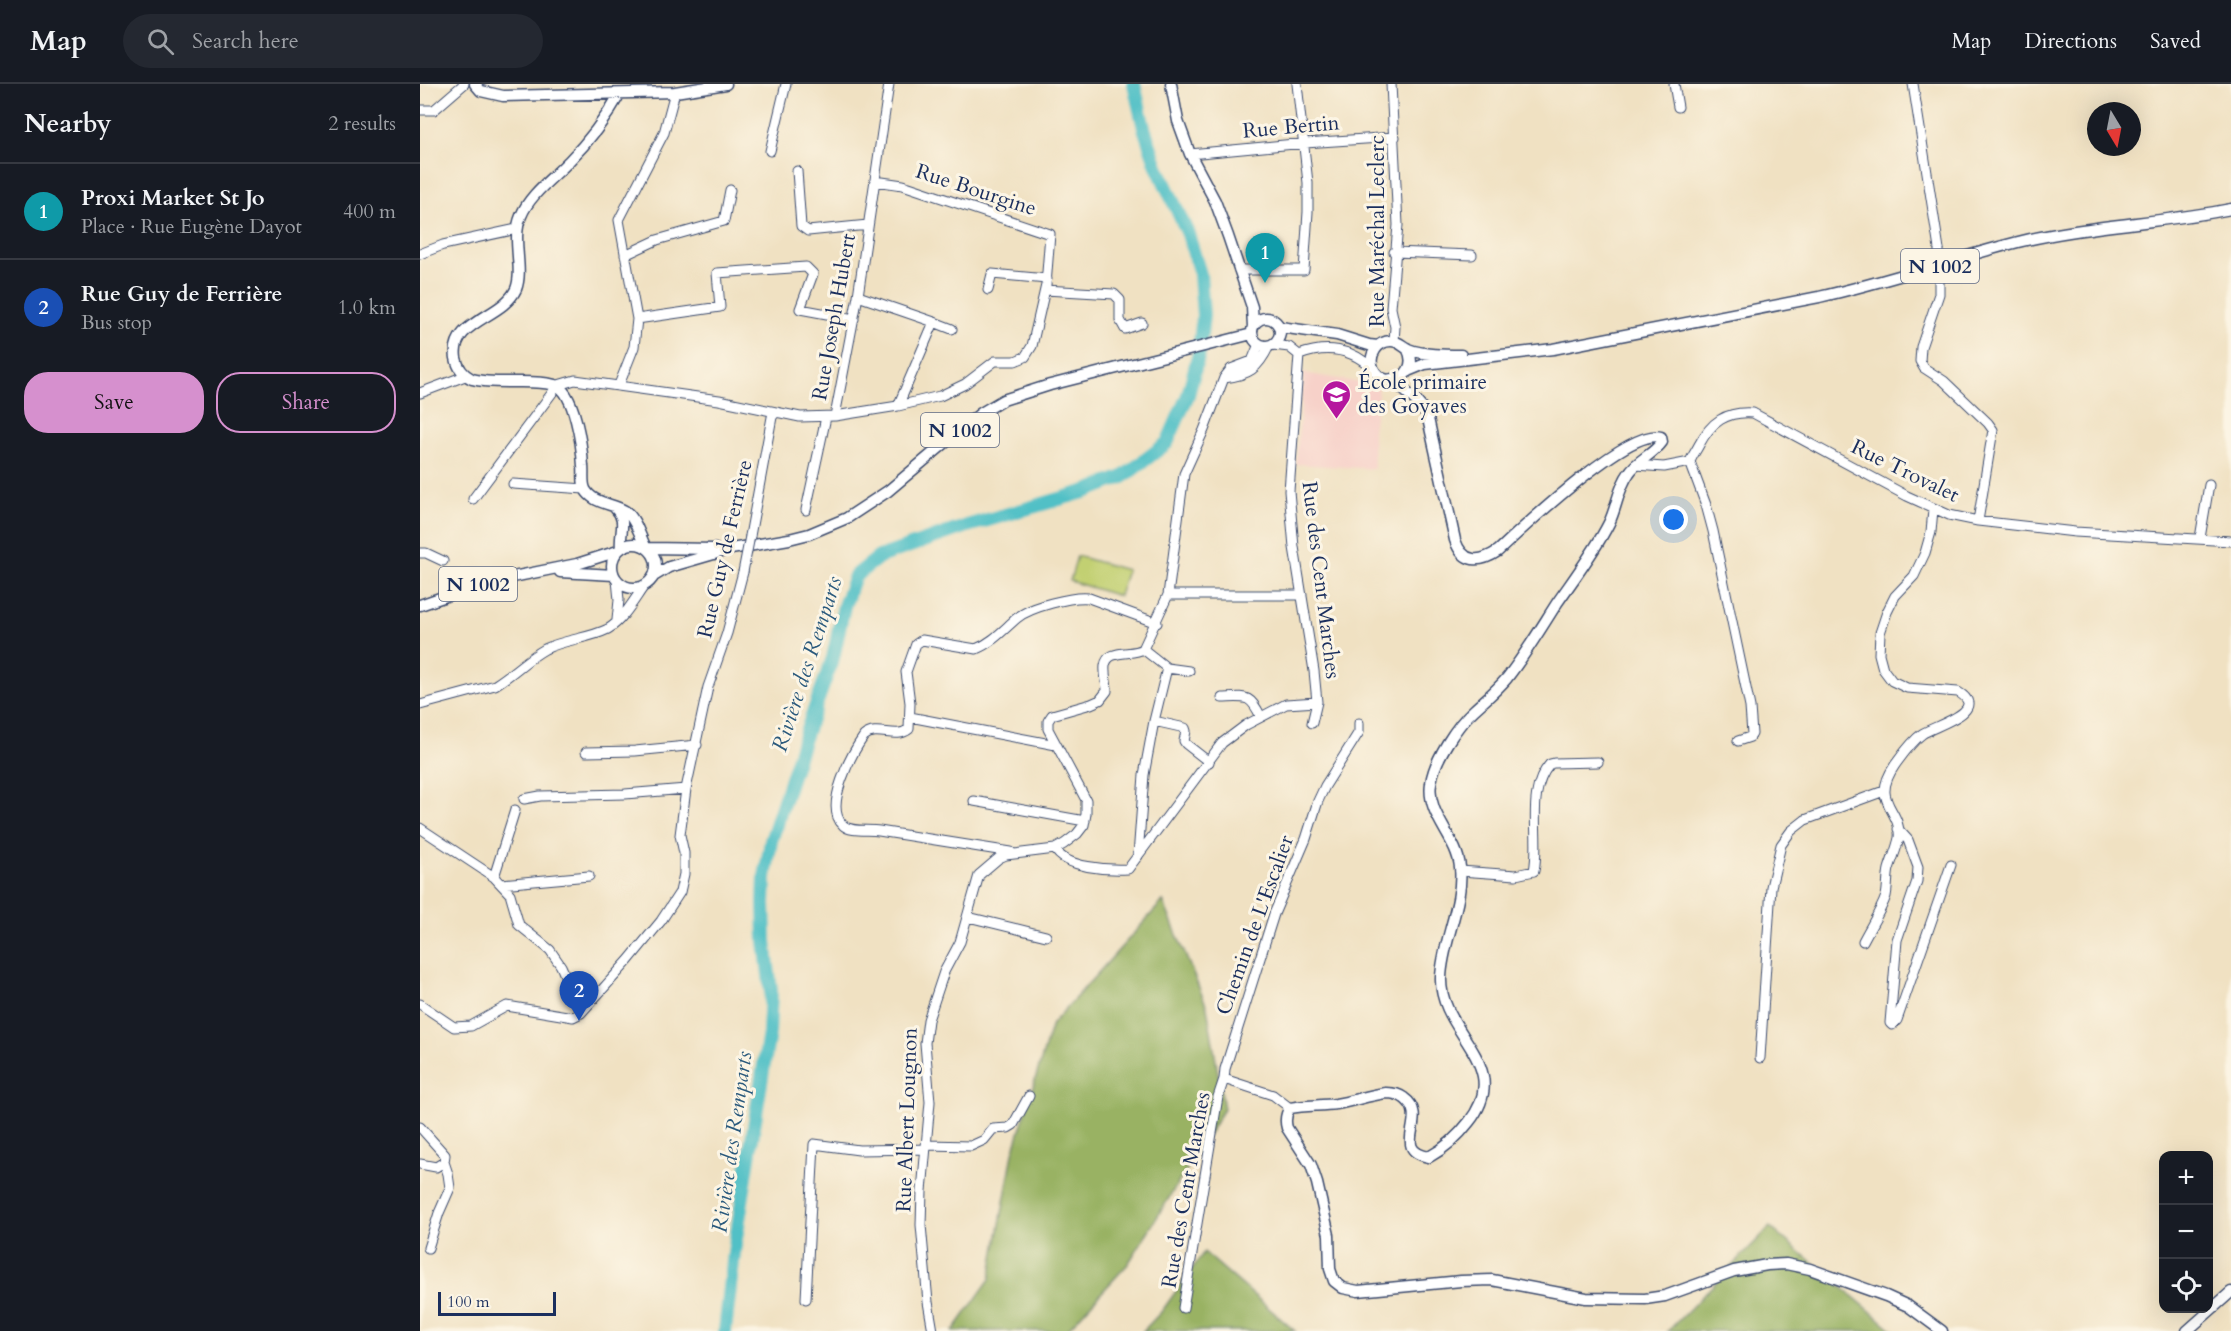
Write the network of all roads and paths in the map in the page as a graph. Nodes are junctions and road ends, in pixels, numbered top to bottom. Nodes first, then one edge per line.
1 (464, 84) edge
2 (475, 84) edge
3 (726, 84) edge
4 (786, 84) edge
5 (889, 84) edge
6 (1171, 84) edge
7 (1297, 84) edge
8 (1391, 84) edge
9 (1674, 84) edge
10 (1913, 84) edge
11 (691, 87) edge
12 (675, 92) junction
13 (619, 95) junction
14 (1678, 107) dead end
15 (420, 110) edge
16 (1395, 137) junction
17 (1305, 143) junction
18 (770, 151) dead end
19 (1190, 154) junction
20 (797, 171) dead end
21 (875, 181) junction
22 (730, 190) dead end
23 (2231, 209) edge
24 (868, 225) junction
25 (517, 230) junction
26 (1394, 252) junction
27 (420, 255) edge
28 (625, 255) junction
29 (1472, 255) dead end
30 (1239, 270) junction
31 (1047, 279) junction
32 (988, 290) dead end
33 (1045, 290) junction
34 (858, 296) junction
35 (1252, 308) junction
36 (1267, 318) junction
37 (637, 319) junction
38 (854, 319) junction
39 (934, 322) junction
40 (1142, 323) dead end
41 (952, 329) dead end
42 (1267, 337) junction
43 (1394, 341) junction
44 (1357, 342) junction
45 (1378, 346) junction
46 (1407, 348) junction
47 (1299, 355) junction
48 (1491, 355) junction
49 (1373, 367) junction
50 (1407, 372) junction
51 (465, 376) junction
52 (1393, 380) junction
53 (619, 385) junction
54 (558, 386) junction
55 (420, 393) edge
56 (1416, 401) junction
57 (898, 406) junction
58 (775, 413) junction
59 (830, 416) junction
60 (1690, 462) junction
61 (1635, 465) junction
62 (513, 484) dead end
63 (2208, 485) dead end
64 (585, 489) junction
65 (473, 499) dead end
66 (612, 506) junction
67 (1933, 508) junction
68 (806, 510) dead end
69 (1978, 521) junction
70 (2200, 538) junction
71 (2231, 541) edge
72 (647, 547) junction
73 (619, 549) junction
74 (731, 549) junction
75 (420, 553) edge
76 (443, 561) dead end
77 (538, 571) junction
78 (654, 576) junction
79 (615, 577) junction
80 (644, 586) junction
81 (1168, 595) junction
82 (1302, 595) junction
83 (420, 605) edge
84 (618, 620) junction
85 (1157, 623) junction
86 (1143, 649) junction
87 (1167, 668) junction
88 (1189, 671) dead end
89 (1222, 698) dead end
90 (1317, 702) junction
91 (420, 705) edge
92 (910, 717) junction
93 (1261, 717) junction
94 (1154, 721) junction
95 (1312, 723) dead end
96 (1359, 723) dead end
97 (1738, 741) dead end
98 (697, 745) junction
99 (1056, 746) junction
100 (586, 752) dead end
101 (1209, 762) junction
102 (1598, 762) dead end
103 (686, 789) junction
104 (1884, 791) junction
105 (524, 799) dead end
106 (974, 801) dead end
107 (515, 810) dead end
108 (1085, 821) junction
109 (420, 828) edge
110 (1898, 830) junction
111 (1055, 849) junction
112 (1014, 852) junction
113 (1138, 857) junction
114 (1951, 865) dead end
115 (1460, 871) junction
116 (589, 876) dead end
117 (497, 880) junction
118 (968, 916) junction
119 (1046, 936) dead end
120 (1863, 941) dead end
121 (420, 1004) edge
122 (581, 1013) junction
123 (1760, 1058) dead end
124 (1224, 1078) junction
125 (1029, 1096) dead end
126 (1290, 1108) junction
127 (420, 1127) edge
128 (926, 1147) junction
129 (444, 1162) junction
130 (420, 1164) edge
131 (428, 1248) dead end
132 (2231, 1292) edge
133 (806, 1299) dead end
134 (1183, 1308) dead end
135 (933, 1331) edge
136 (1942, 1331) edge
137 (2187, 1331) edge

1 - 15 street
2 - 13 main road
3 - 11 main road
4 - 18 street
5 - 21 street, Rue Joseph Hubert
6 - 19 main road
7 - 17 street
8 - 16 street, Rue Maréchal Leclerc
9 - 14 street
10 - 69 street, bridge
11 - 12 main road
12 - 13 main road
12 - 28 street
13 - 25 main road
16 - 17 street, Rue Bertin
16 - 26 street, Rue Maréchal Leclerc
17 - 19 street, Rue Bertin
17 - 30 street
19 - 30 main road
20 - 24 street, Rue Joseph Hubert
21 - 24 street, Rue Joseph Hubert
21 - 31 street, Rue Bourgine
22 - 28 street
23 - 48 main road, N 1002
24 - 34 street, Rue Joseph Hubert
25 - 27 street
25 - 51 main road
26 - 29 street
26 - 43 street, Rue Maréchal Leclerc
28 - 37 street
30 - 35 main road
31 - 32 street
31 - 33 street, Rue Bourgine
33 - 40 street
33 - 57 street, Rue Bourgine
34 - 38 street, Rue Joseph Hubert
34 - 39 street
35 - 36 main road
35 - 42 main road
36 - 42 main road, N 1002
36 - 42 main road, N 1002
37 - 38 street
37 - 53 street
38 - 59 street, Rue Joseph Hubert
39 - 41 street
39 - 57 street
42 - 44 main road, N 1002
42 - 47 street
42 - 74 main road, N 1002
42 - 81 street
43 - 45 main road
43 - 46 main road
44 - 45 main road, N 1002
44 - 49 main road
45 - 49 main road
46 - 48 main road, N 1002
46 - 50 main road
47 - 49 street
47 - 82 street, Rue des Cent Marches
48 - 50 main road, N 1002
49 - 52 main road
50 - 52 main road
50 - 56 main road
51 - 54 main road
51 - 55 street
52 - 56 main road
53 - 54 street, Rue Bourgine
53 - 58 street, Rue Bourgine
54 - 64 main road
54 - 65 street
56 - 61 main road
57 - 59 street, Rue Bourgine
58 - 59 street, Rue Bourgine
58 - 98 street, Rue Guy de Ferrière, bridge
59 - 68 street
60 - 61 street
60 - 67 street, Rue Trovalet
60 - 97 street
61 - 115 main road
62 - 64 street
63 - 70 street
64 - 66 main road
66 - 72 main road
66 - 73 main road
67 - 69 street, Rue Trovalet
67 - 104 street
69 - 70 street, Rue Trovalet
70 - 71 street, Rue Trovalet
72 - 73 main road
72 - 74 main road, N 1002
72 - 78 main road
73 - 77 main road, N 1002
73 - 79 main road
74 - 78 main road, N 1002
75 - 76 street
77 - 79 main road, N 1002
77 - 83 main road, N 1002
78 - 80 main road
79 - 80 main road
79 - 84 street
80 - 84 street
81 - 82 street
81 - 85 street
82 - 90 street, Rue des Cent Marches
84 - 91 street
85 - 86 street
85 - 92 street
86 - 87 street
86 - 99 street
87 - 88 street
87 - 94 street
89 - 93 street
90 - 93 street
90 - 95 street
92 - 99 street
92 - 112 street
93 - 101 street
94 - 101 street
94 - 113 street
96 - 124 street, Chemin de L'Escalier
98 - 100 street
98 - 103 street, Rue Guy de Ferrière
99 - 108 street
101 - 113 street
102 - 115 street
103 - 105 street
103 - 122 street, Rue Guy de Ferrière
104 - 110 street
104 - 123 street
106 - 108 street
107 - 117 street
108 - 111 street
109 - 117 street
110 - 114 street
110 - 120 street
111 - 112 street, Rue Albert Lougnon
111 - 113 street
112 - 118 street, Rue Albert Lougnon
115 - 126 main road
116 - 117 street
117 - 122 street
118 - 119 street
118 - 128 street, Rue Albert Lougnon
121 - 122 street
124 - 126 street
124 - 134 street, Rue des Cent Marches
125 - 128 street
126 - 136 main road
127 - 129 street
128 - 133 street
128 - 135 street, Rue Albert Lougnon
129 - 130 street
129 - 131 street
132 - 137 main road

